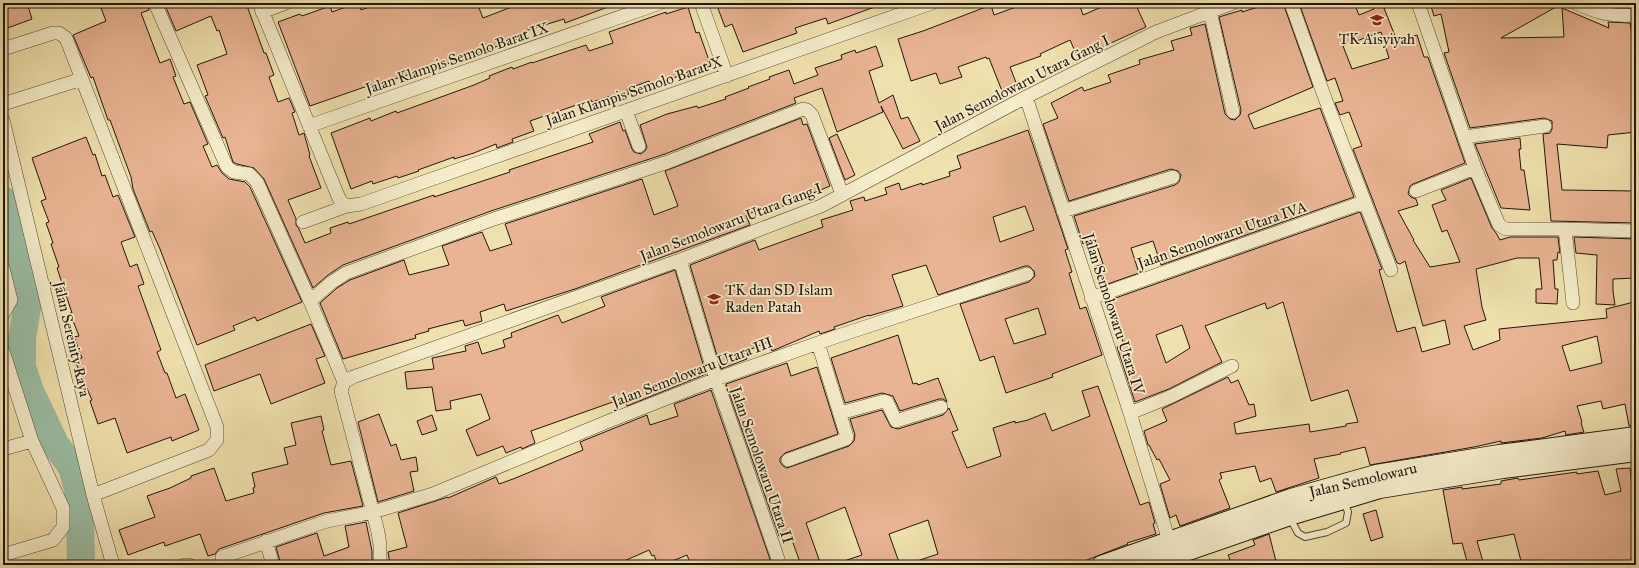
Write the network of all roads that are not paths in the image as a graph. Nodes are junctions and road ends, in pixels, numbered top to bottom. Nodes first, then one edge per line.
1 (155, 3) edge
2 (286, 3) edge
3 (660, 3) edge
4 (701, 3) edge
5 (932, 3) edge
6 (1233, 3) edge
7 (1291, 3) edge
8 (1418, 3) edge
9 (1576, 3) edge
10 (260, 7) edge
11 (1210, 11) junction
12 (1636, 15) edge
13 (3, 49) edge
14 (727, 76) junction
15 (82, 79) junction
16 (1026, 97) junction
17 (3, 104) edge
18 (626, 111) junction
19 (1233, 112) dead end
20 (3, 120) edge
21 (309, 126) junction
22 (1545, 126) dead end
23 (1464, 137) junction
24 (639, 146) dead end
25 (1475, 168) junction
26 (1173, 177) dead end
27 (1416, 191) dead end
28 (842, 194) junction
29 (1364, 202) junction
30 (347, 206) junction
31 (1063, 211) junction
32 (303, 222) dead end
33 (1565, 229) junction
34 (1636, 231) edge
35 (680, 260) junction
36 (3, 268) edge
37 (1391, 270) dead end
38 (1027, 274) dead end
39 (1091, 298) junction
40 (310, 301) junction
41 (1573, 302) dead end
42 (3, 314) edge
43 (818, 343) junction
44 (3, 351) edge
45 (1232, 366) dead end
46 (716, 379) junction
47 (342, 387) junction
48 (942, 407) dead end
49 (840, 413) junction
50 (1130, 413) junction
51 (1636, 436) edge
52 (32, 441) junction
53 (3, 450) edge
54 (1636, 452) edge
55 (788, 460) dead end
56 (1378, 482) junction
57 (93, 495) junction
58 (1343, 499) junction
59 (373, 512) junction
60 (1290, 516) junction
61 (266, 541) junction
62 (1169, 541) junction
63 (3, 555) edge
64 (222, 557) dead end
65 (113, 565) edge
66 (184, 565) edge
67 (189, 565) edge
68 (273, 565) edge
69 (380, 565) edge
70 (780, 565) edge
71 (1101, 565) edge
72 (1148, 565) edge

1 - 40 street
2 - 10 street
3 - 21 street, Jalan Klampis Semolo Barat IX
4 - 14 street
5 - 14 street, Jalan Klampis Semolo Barat X
6 - 11 street, Jalan Semolowaru Utara Gang I
7 - 29 street
8 - 23 street
9 - 12 street
10 - 21 street
11 - 16 street, Jalan Semolowaru Utara Gang I
11 - 19 street
13 - 15 street
14 - 18 street, Jalan Klampis Semolo Barat X
15 - 17 street
15 - 57 street
16 - 28 street, Jalan Semolowaru Utara Gang I
16 - 31 street, Jalan Semolowaru Utara IV
18 - 24 street
18 - 30 street, Jalan Klampis Semolo Barat X
20 - 57 street, Jalan Serenity Raya
21 - 30 street
22 - 23 street
23 - 25 street
25 - 27 street
25 - 33 street
26 - 31 street
28 - 35 street, Jalan Semolowaru Utara Gang I
28 - 40 street
29 - 37 street
29 - 39 street, Jalan Semolowaru Utara IVA
30 - 32 street, Jalan Klampis Semolo Barat X
31 - 39 street, Jalan Semolowaru Utara IV
33 - 34 street
33 - 41 street
35 - 46 street, Jalan Semolowaru Utara II
35 - 47 street, Jalan Semolowaru Utara Gang I
36 - 42 street
38 - 43 street, Jalan Semolowaru Utara III
39 - 50 street, Jalan Semolowaru Utara IV
40 - 47 street
43 - 46 street, Jalan Semolowaru Utara III
43 - 49 street
44 - 52 street
45 - 50 street
46 - 59 street, Jalan Semolowaru Utara III
46 - 70 street, Jalan Semolowaru Utara II
47 - 59 street
48 - 49 street
49 - 55 street
50 - 62 street, Jalan Semolowaru Utara IV
51 - 56 main road, Jalan Semolowaru
52 - 53 street
52 - 63 street
54 - 56 main road, Jalan Semolowaru
56 - 58 main road, Jalan Semolowaru
56 - 62 main road, Jalan Semolowaru
57 - 65 street, Jalan Serenity Raya
58 - 60 main road, Jalan Semolowaru
58 - 60 lane
59 - 61 street, Jalan Semolowaru Utara III
59 - 69 street
60 - 72 main road, Jalan Semolowaru
61 - 64 street, Jalan Semolowaru Utara III
61 - 68 street
62 - 71 main road, Jalan Semolowaru
66 - 67 street

